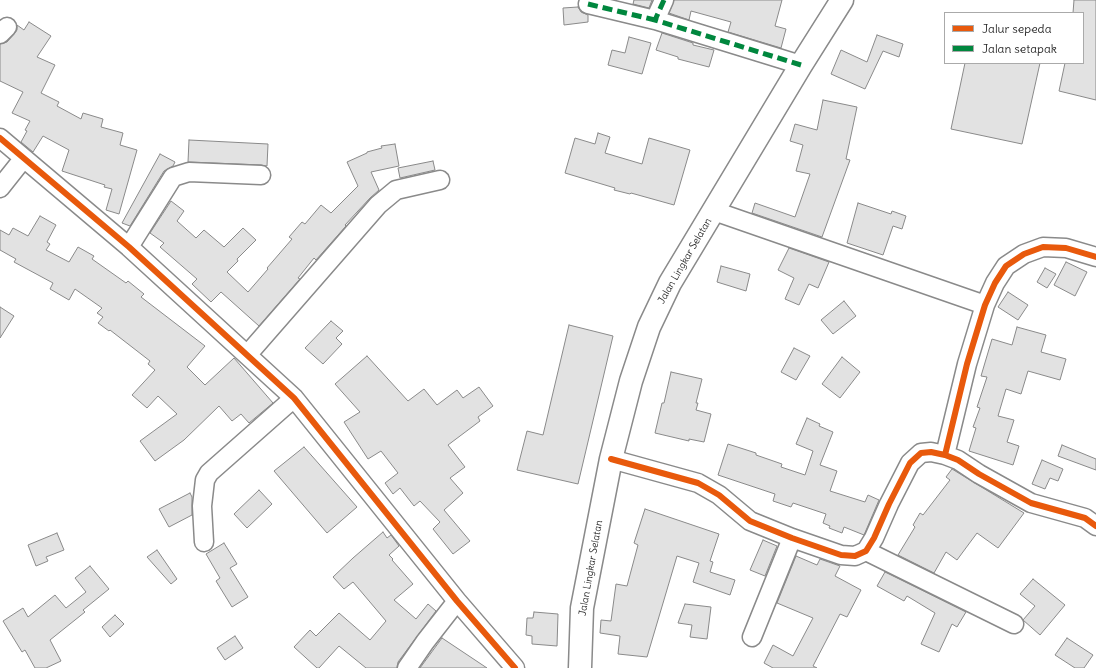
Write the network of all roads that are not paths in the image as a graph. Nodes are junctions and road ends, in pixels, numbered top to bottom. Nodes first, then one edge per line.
1 (664, 0) edge
2 (842, 0) edge
3 (588, 4) dead end
4 (655, 20) junction
5 (801, 65) junction
6 (0, 138) edge
7 (23, 158) junction
8 (261, 175) dead end
9 (440, 180) dead end
10 (0, 188) edge
11 (714, 211) junction
12 (128, 247) junction
13 (1096, 257) edge
14 (985, 305) junction
15 (248, 354) junction
16 (294, 398) junction
17 (945, 455) junction
18 (612, 460) junction
19 (1096, 526) edge
20 (792, 538) junction
21 (204, 542) dead end
22 (866, 551) junction
23 (457, 601) junction
24 (1014, 624) dead end
25 (752, 637) dead end
26 (407, 668) edge
27 (516, 668) edge
28 (580, 668) edge

1 - 4 street
2 - 5 highway, Jalan Lingkar Selatan
3 - 4 street
4 - 5 street
5 - 11 highway, Jalan Lingkar Selatan
6 - 7 street
7 - 10 street
7 - 12 street
8 - 12 street
9 - 15 street
11 - 14 street
11 - 18 highway, Jalan Lingkar Selatan
12 - 15 street
13 - 14 street
14 - 17 street
15 - 16 street
16 - 21 street
16 - 23 street
17 - 19 street
17 - 22 street
18 - 20 street
18 - 28 highway, Jalan Lingkar Selatan
20 - 22 street
20 - 25 street
22 - 24 street
23 - 26 street
23 - 27 street

